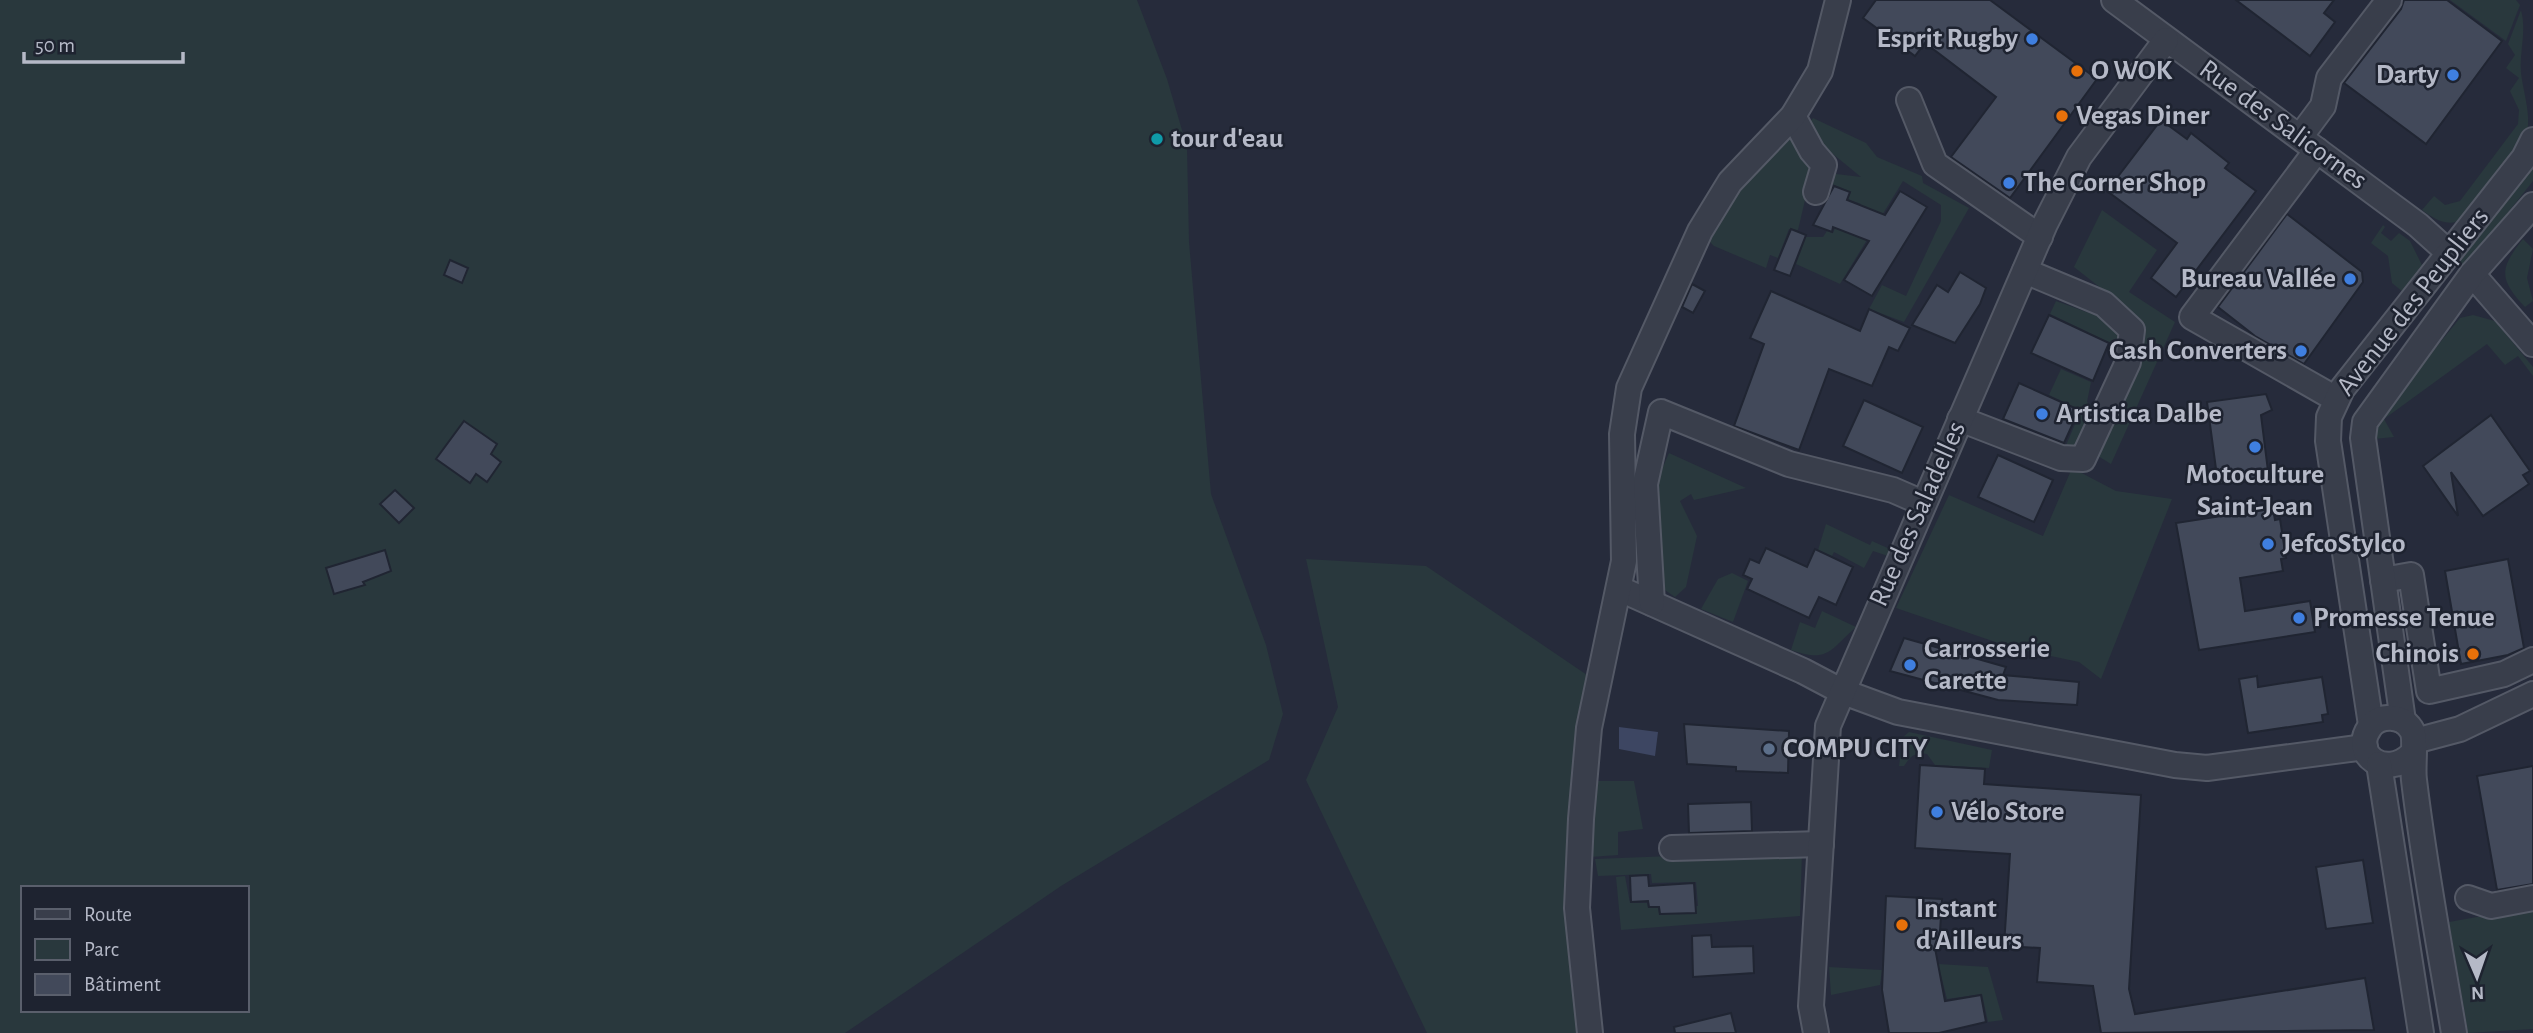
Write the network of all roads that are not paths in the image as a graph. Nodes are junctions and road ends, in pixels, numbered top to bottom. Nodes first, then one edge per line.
1 (1838, 0) edge
2 (2114, 0) edge
3 (2389, 0) edge
4 (2166, 40) junction
5 (1909, 100) dead end
6 (1793, 116) junction
7 (2533, 141) edge
8 (2308, 143) junction
9 (1816, 192) dead end
10 (2533, 205) edge
11 (2040, 237) junction
12 (2449, 253) junction
13 (2025, 271) junction
14 (2472, 274) junction
15 (2533, 344) edge
16 (2336, 399) junction
17 (1960, 419) junction
18 (1923, 503) junction
19 (2382, 580) junction
20 (1620, 589) junction
21 (1652, 603) junction
22 (2533, 660) edge
23 (1841, 691) junction
24 (2533, 694) edge
25 (2410, 739) junction
26 (2372, 745) junction
27 (1821, 844) junction
28 (1672, 848) dead end
29 (2468, 898) dead end
30 (2533, 898) edge
31 (1590, 1033) edge
32 (1816, 1033) edge
33 (2421, 1033) edge
34 (2454, 1033) edge

1 - 6 street
2 - 4 street, Rue des Salicornes
3 - 8 street
4 - 8 street, Rue des Salicornes
4 - 11 street, Rue des Saladelles
5 - 11 street
6 - 9 street
6 - 20 street
7 - 12 street, Avenue des Peupliers
8 - 12 street, Rue des Salicornes
8 - 16 street
10 - 14 street, Avenue des Peupliers
11 - 13 street, Rue des Saladelles
12 - 16 street, Avenue des Peupliers
13 - 17 street, Rue des Saladelles
13 - 17 street
14 - 15 street
14 - 19 street, Avenue des Peupliers
16 - 26 street, Avenue des Peupliers
17 - 18 street, Rue des Saladelles
18 - 21 street
18 - 23 street, Rue des Saladelles
19 - 22 street
19 - 25 street, Avenue des Peupliers
20 - 21 street
20 - 31 street
21 - 23 street
23 - 26 street
23 - 27 street, Rue des Saladelles
24 - 25 street
25 - 26 street
25 - 26 street
25 - 34 street, Avenue des Peupliers
26 - 33 street, Avenue des Peupliers
27 - 28 street
27 - 32 street, Rue des Saladelles
29 - 30 street

